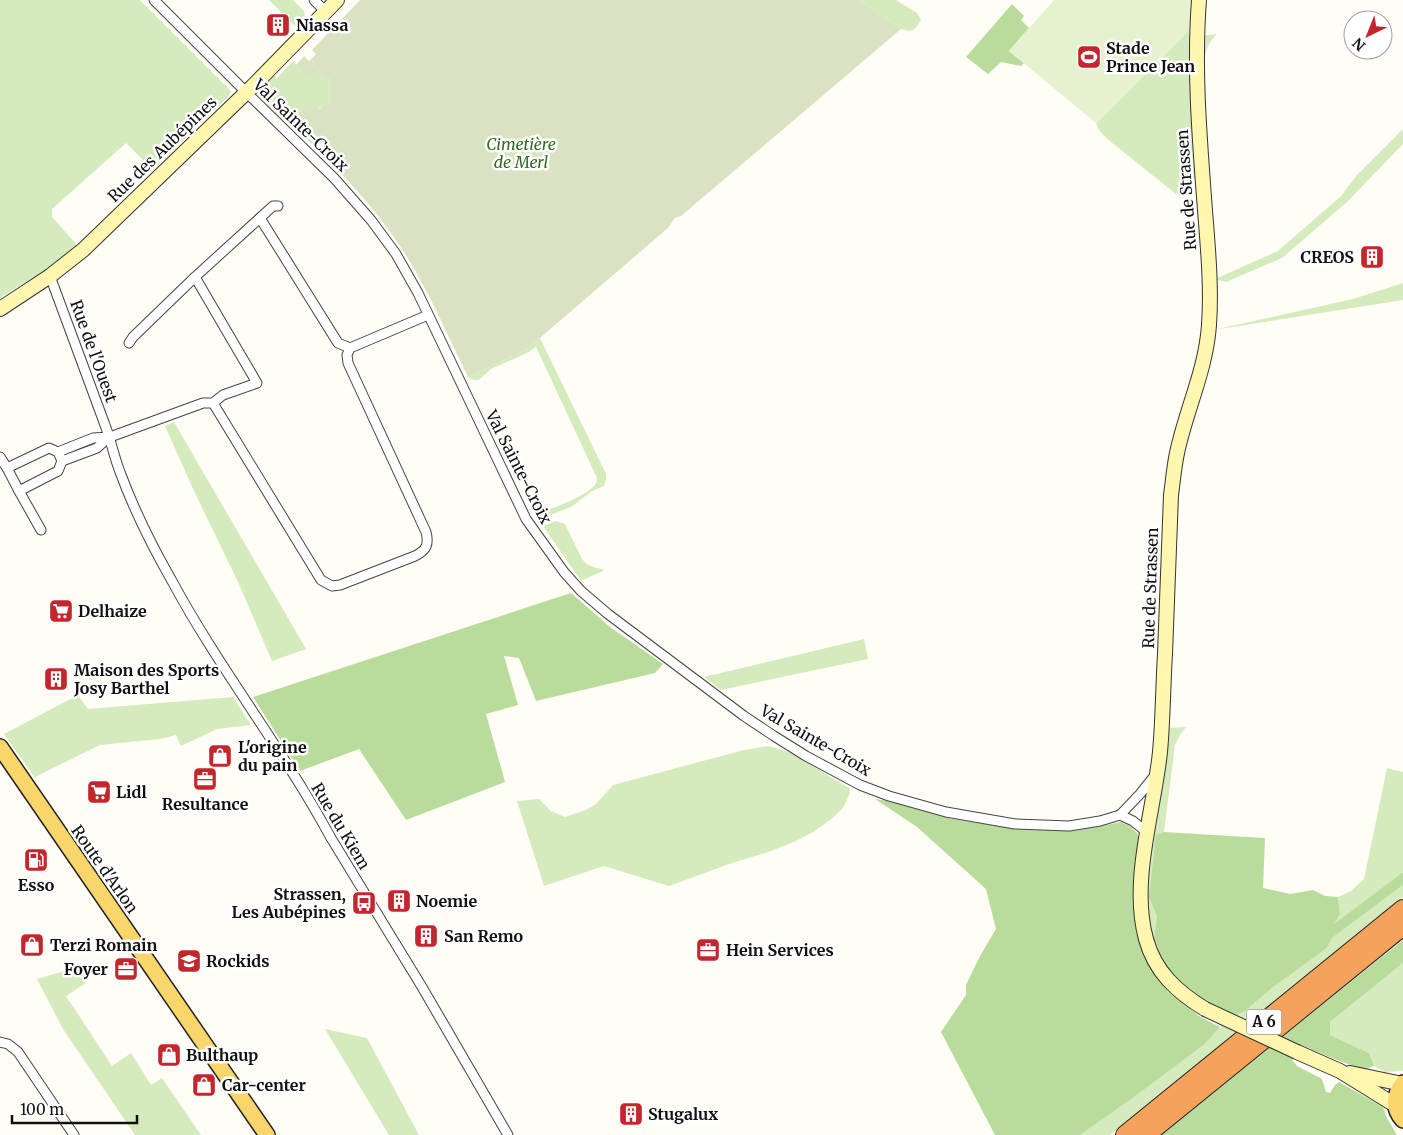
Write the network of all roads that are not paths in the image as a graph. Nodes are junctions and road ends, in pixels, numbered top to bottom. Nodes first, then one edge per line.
1 (154, 0) edge
2 (314, 0) edge
3 (337, 0) edge
4 (1200, 0) edge
5 (326, 11) junction
6 (246, 92) junction
7 (278, 206) dead end
8 (260, 218) junction
9 (50, 276) junction
10 (195, 277) junction
11 (0, 309) edge
12 (428, 315) junction
13 (129, 344) dead end
14 (350, 348) junction
15 (213, 403) junction
16 (110, 437) junction
17 (58, 452) junction
18 (0, 457) edge
19 (62, 461) junction
20 (7, 468) junction
21 (20, 491) junction
22 (41, 530) dead end
23 (146, 533) joint
24 (0, 747) edge
25 (1157, 771) junction
26 (1120, 815) junction
27 (1148, 833) junction
28 (1403, 909) edge
29 (1403, 926) edge
30 (0, 1042) edge
31 (1340, 1071) junction
32 (1403, 1083) edge
33 (1395, 1105) junction
34 (1403, 1120) edge
35 (74, 1135) edge
36 (267, 1135) edge
37 (508, 1135) edge
38 (1125, 1135) edge
39 (1146, 1135) edge

1 - 6 street, Val Sainte-Croix
2 - 5 street
3 - 5 main road, Rue des Aubépines
4 - 25 main road, Rue de Strassen
5 - 6 main road, Rue des Aubépines
6 - 9 main road, Rue des Aubépines
6 - 12 street, Val Sainte-Croix
7 - 8 street
8 - 10 street
8 - 14 street
9 - 11 main road, Rue des Aubépines
9 - 16 street, Rue de l'Ouest
10 - 13 street
10 - 15 street
12 - 14 street
12 - 26 street, Val Sainte-Croix
14 - 15 street
15 - 16 street
16 - 17 street
16 - 19 street
16 - 23 street, Rue de l'Ouest
17 - 19 street
17 - 20 street
18 - 20 street
19 - 21 street
20 - 21 street
21 - 22 street
23 - 37 street, Rue du Kiem
24 - 36 main road, Route d'Arlon
25 - 26 street
25 - 27 main road, Rue de Strassen
26 - 27 street
27 - 31 main road, Rue de Strassen, bridge
28 - 38 highway, A 6
29 - 39 highway, A 6
30 - 35 street
31 - 32 main road, Rue de Strassen
31 - 33 main road, Rue de Strassen
32 - 33 main road
33 - 34 main road

